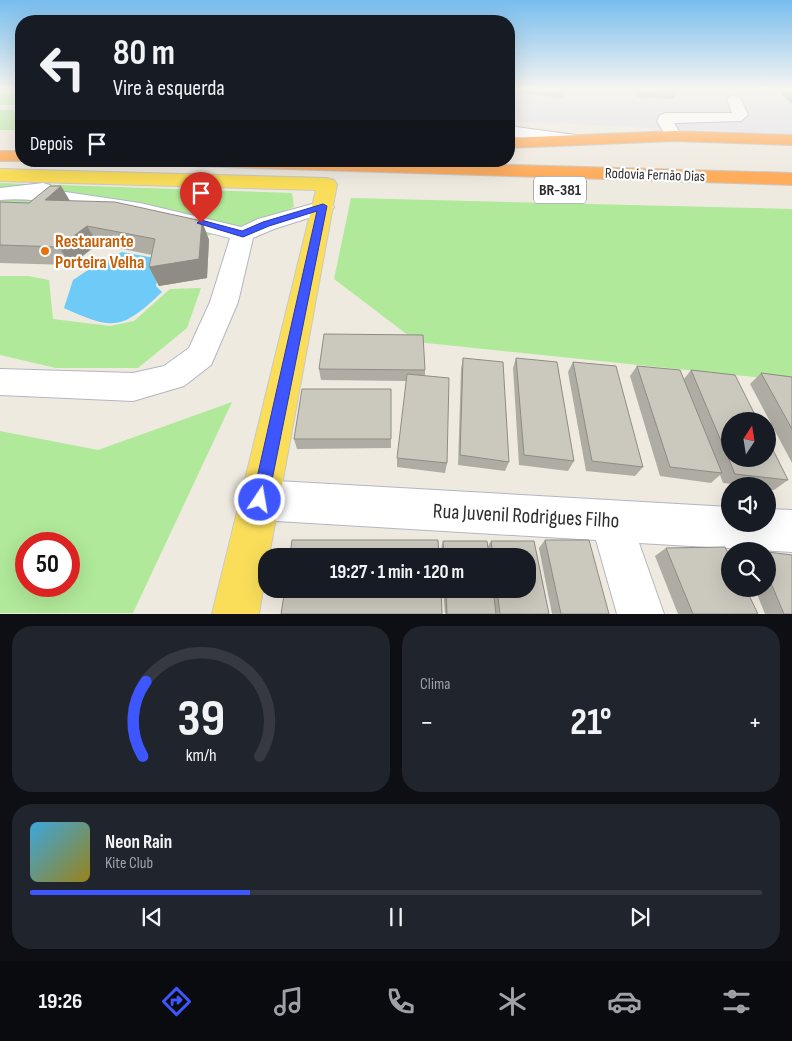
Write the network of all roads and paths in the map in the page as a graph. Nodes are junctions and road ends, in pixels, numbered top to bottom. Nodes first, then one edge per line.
1 (666, 119) edge
2 (515, 132) edge
3 (674, 136) junction
4 (575, 140) junction
5 (792, 140) edge
6 (515, 143) edge
7 (515, 152) edge
8 (626, 155) dead end
9 (390, 167) edge
10 (0, 175) edge
11 (77, 177) junction
12 (792, 179) edge
13 (24, 193) junction
14 (0, 194) edge
15 (325, 195) junction
16 (792, 196) edge
17 (243, 234) junction
18 (0, 382) edge
19 (260, 500) junction
20 (611, 521) junction
21 (792, 531) edge
22 (235, 614) edge
23 (641, 614) edge

1 - 3 street
2 - 4 street
3 - 4 highway
3 - 5 highway
4 - 6 highway
7 - 8 highway, Rodovia Fernão Dias / BR-381
9 - 12 highway, Rodovia Fernão Dias / BR-381
10 - 11 main road, BR-381
11 - 13 street
11 - 15 main road, BR-381
13 - 14 street
13 - 17 street
15 - 16 highway, BR-381
15 - 17 street
15 - 19 main road
17 - 18 street
19 - 20 street, Rua Juvenil Rodrigues Filho
19 - 22 main road
20 - 21 street, Rua Juvenil Rodrigues Filho
20 - 23 street

